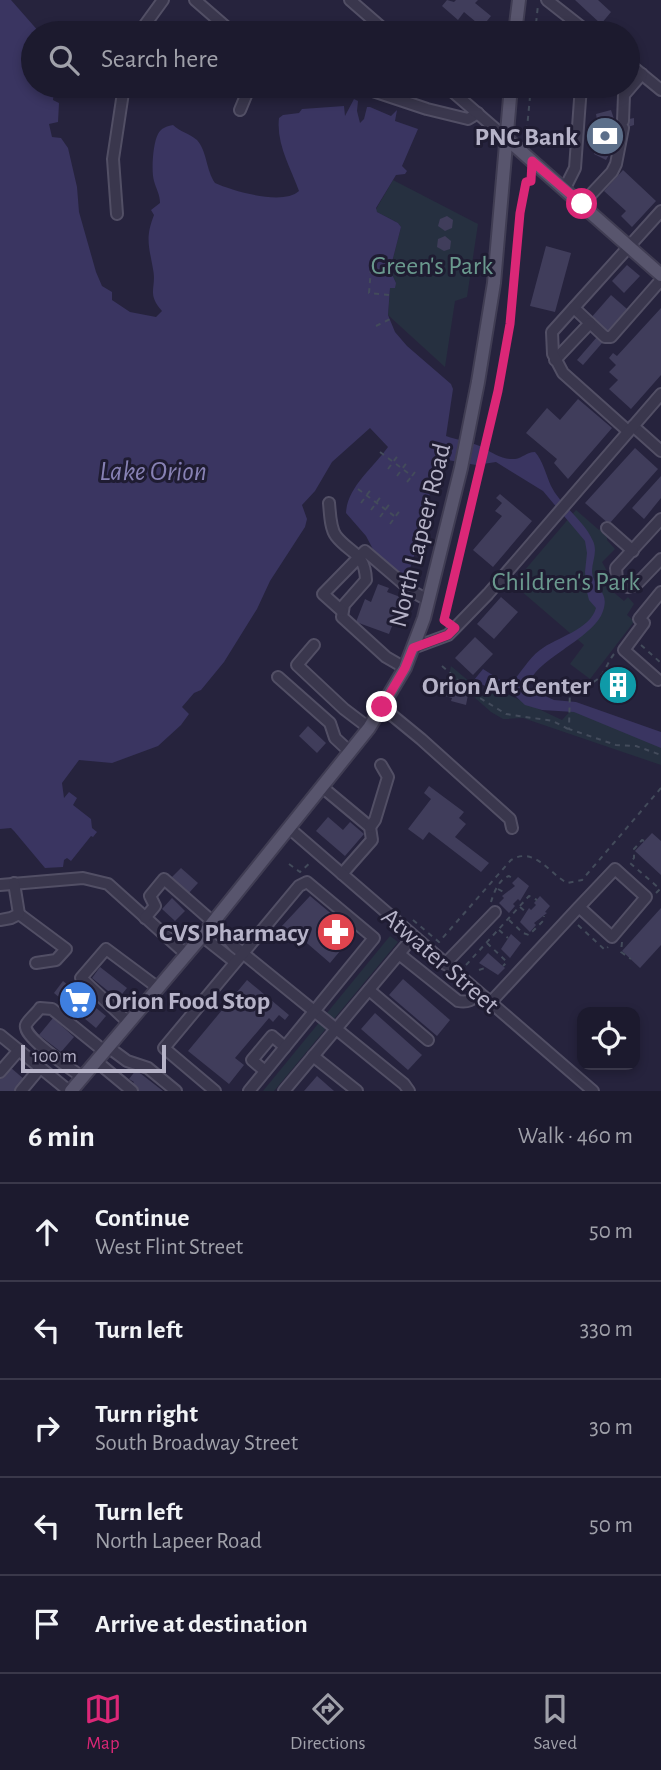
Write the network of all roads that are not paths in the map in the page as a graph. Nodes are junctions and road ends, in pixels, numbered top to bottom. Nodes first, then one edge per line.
1 (163, 0) edge
2 (195, 0) edge
3 (351, 0) edge
4 (519, 0) edge
5 (547, 0) edge
6 (148, 21) edge
7 (219, 21) edge
8 (375, 21) edge
9 (516, 21) edge
10 (574, 21) edge
11 (642, 74) joint
12 (640, 76) edge
13 (661, 90) edge
14 (122, 98) edge
15 (245, 98) edge
16 (394, 98) edge
17 (463, 98) edge
18 (510, 98) edge
19 (580, 98) edge
20 (623, 98) edge
21 (240, 110) dead end
22 (478, 113) junction
23 (506, 138) junction
24 (565, 188) junction
25 (582, 204) junction
26 (661, 211) edge
27 (117, 214) dead end
28 (630, 246) junction
29 (661, 275) edge
30 (661, 280) edge
31 (574, 308) junction
32 (590, 323) junction
33 (555, 360) junction
34 (661, 394) edge
35 (630, 429) junction
36 (661, 451) edge
37 (329, 503) dead end
38 (661, 519) edge
39 (607, 527) dead end
40 (633, 551) junction
41 (360, 556) junction
42 (661, 559) edge
43 (661, 592) edge
44 (428, 600) junction
45 (342, 611) junction
46 (314, 645) dead end
47 (413, 648) junction
48 (405, 668) junction
49 (278, 677) dead end
50 (657, 680) dead end
51 (382, 707) junction
52 (344, 709) junction
53 (330, 723) junction
54 (369, 728) junction
55 (350, 752) junction
56 (381, 765) dead end
57 (322, 787) junction
58 (370, 827) junction
59 (289, 828) junction
60 (512, 828) dead end
61 (342, 874) junction
62 (14, 883) junction
63 (0, 885) edge
64 (579, 907) junction
65 (495, 912) road end
66 (19, 914) junction
67 (145, 918) junction
68 (0, 920) edge
69 (213, 922) junction
70 (202, 936) junction
71 (414, 937) junction
72 (244, 953) junction
73 (186, 954) junction
74 (399, 954) junction
75 (235, 962) junction
76 (36, 963) dead end
77 (445, 964) junction
78 (157, 987) junction
79 (369, 990) junction
80 (479, 993) junction
81 (490, 1003) junction
82 (315, 1012) junction
83 (128, 1022) junction
84 (336, 1029) junction
85 (0, 1035) edge
86 (428, 1040) dead end
87 (285, 1047) junction
88 (19, 1050) junction
89 (103, 1053) junction
90 (313, 1056) junction
91 (40, 1068) junction
92 (0, 1072) edge
93 (265, 1072) junction
94 (82, 1077) junction
95 (21, 1091) edge
96 (70, 1091) edge
97 (132, 1091) edge
98 (176, 1091) edge
99 (215, 1091) edge
100 (249, 1091) edge
101 (284, 1091) edge
102 (358, 1091) edge
103 (409, 1091) edge
104 (593, 1091) edge

1 - 6 street
2 - 7 street
3 - 8 street
4 - 9 main road
5 - 10 street
11 - 12 street
11 - 13 street
14 - 27 street
15 - 21 street
16 - 22 street
17 - 22 street
18 - 23 main road, North Lapeer Road
19 - 24 street
20 - 25 street
22 - 23 street
23 - 24 main road
23 - 44 main road, North Lapeer Road
24 - 25 main road
25 - 28 main road
26 - 28 street
28 - 29 main road
28 - 31 street
30 - 32 street
31 - 32 street
31 - 33 street
32 - 33 street
33 - 35 street
34 - 35 street
35 - 36 street
35 - 47 street
37 - 41 street
38 - 40 street
39 - 40 street
40 - 42 street
41 - 44 street
41 - 45 street
41 - 45 street
43 - 50 street
44 - 47 main road, North Lapeer Road
45 - 48 street
46 - 52 street
47 - 48 main road, North Lapeer Road
48 - 51 main road, North Lapeer Road
49 - 53 street
51 - 54 main road, North Lapeer Road
51 - 60 street
52 - 53 street
52 - 54 street
53 - 55 street
54 - 55 main road, North Lapeer Road
55 - 57 main road, North Lapeer Road
56 - 58 street
57 - 58 street
57 - 59 main road, North Lapeer Road
58 - 61 street
59 - 61 street, Atwater Street
59 - 69 main road, North Lapeer Road
61 - 71 street, Atwater Street
62 - 63 street
62 - 66 street
62 - 67 street
64 - 64 street
64 - 81 street
65 - 77 street
66 - 68 street
66 - 76 street
67 - 69 street
67 - 73 street
69 - 70 main road, North Lapeer Road
69 - 72 street
70 - 73 main road, North Lapeer Road
70 - 75 street
71 - 74 street
71 - 77 street, Atwater Street
72 - 75 street
72 - 82 street
72 - 82 street
73 - 78 main road, North Lapeer Road
74 - 79 street
74 - 80 street
75 - 99 street
77 - 80 street, Atwater Street
78 - 83 main road, North Lapeer Road
78 - 83 street
79 - 84 street
79 - 86 street
80 - 81 street, Atwater Street
81 - 104 street, Atwater Street
82 - 84 street
82 - 87 street
83 - 89 main road, North Lapeer Road
84 - 90 street
84 - 103 street
85 - 88 street
87 - 93 street
87 - 93 street
88 - 91 street
88 - 92 street
89 - 94 main road, North Lapeer Road
89 - 94 street
89 - 97 street
89 - 98 street
90 - 101 street
90 - 102 street
91 - 95 street
91 - 96 street
93 - 100 street
94 - 96 main road, North Lapeer Road

